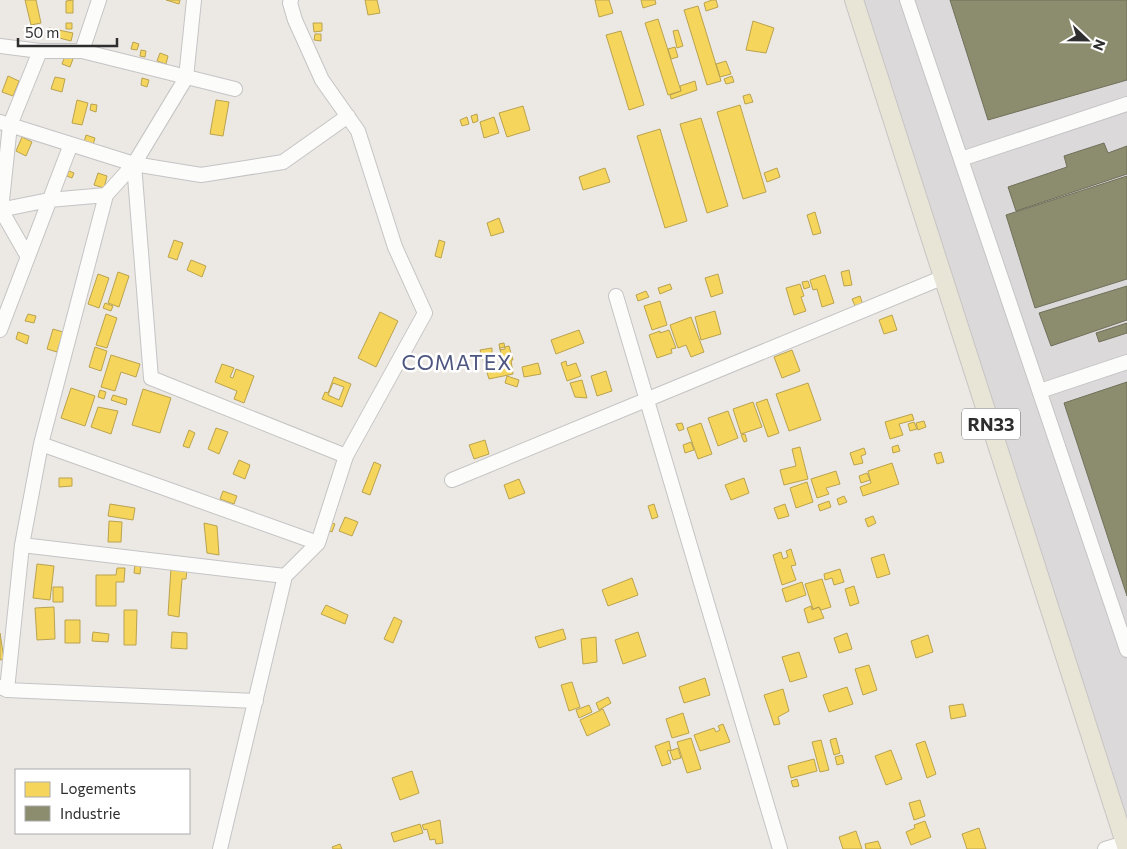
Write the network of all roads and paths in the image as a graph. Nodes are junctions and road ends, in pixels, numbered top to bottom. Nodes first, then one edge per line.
1 (99, 0) edge
2 (194, 0) edge
3 (854, 0) edge
4 (908, 0) edge
5 (287, 1) edge
6 (0, 46) edge
7 (40, 51) junction
8 (82, 51) junction
9 (186, 78) junction
10 (234, 89) dead end
11 (1127, 104) edge
12 (348, 116) junction
13 (5, 123) edge
14 (71, 144) junction
15 (961, 159) junction
16 (134, 164) junction
17 (106, 195) junction
18 (49, 200) junction
19 (0, 210) edge
20 (28, 257) junction
21 (944, 276) junction
22 (616, 296) dead end
23 (0, 330) edge
24 (1127, 362) edge
25 (1040, 391) junction
26 (647, 400) junction
27 (41, 444) junction
28 (346, 456) junction
29 (452, 480) dead end
30 (318, 544) junction
31 (22, 546) junction
32 (285, 576) junction
33 (1127, 650) edge
34 (3, 689) edge
35 (256, 701) junction
36 (1126, 846) edge
37 (220, 849) edge
38 (780, 849) edge
39 (1105, 849) edge

1 - 8 street
2 - 9 street
3 - 21 main road, RN33
4 - 15 street
5 - 12 street
6 - 7 street
7 - 8 street
7 - 13 street
8 - 9 street
9 - 10 street
9 - 16 street
11 - 15 street
12 - 16 street
12 - 28 street
13 - 14 street
13 - 19 street
14 - 16 street
14 - 18 street
15 - 25 street
16 - 17 street
16 - 28 street
17 - 18 street
17 - 27 street
18 - 19 street
18 - 20 street
19 - 20 street
20 - 23 street
21 - 26 street
21 - 36 main road, RN33
22 - 26 street
24 - 25 street
25 - 33 street
26 - 29 street
26 - 38 street
27 - 30 street
27 - 31 street
28 - 30 street
30 - 32 street
31 - 32 street
31 - 34 street
32 - 35 street
34 - 35 street
35 - 37 street
36 - 39 street

